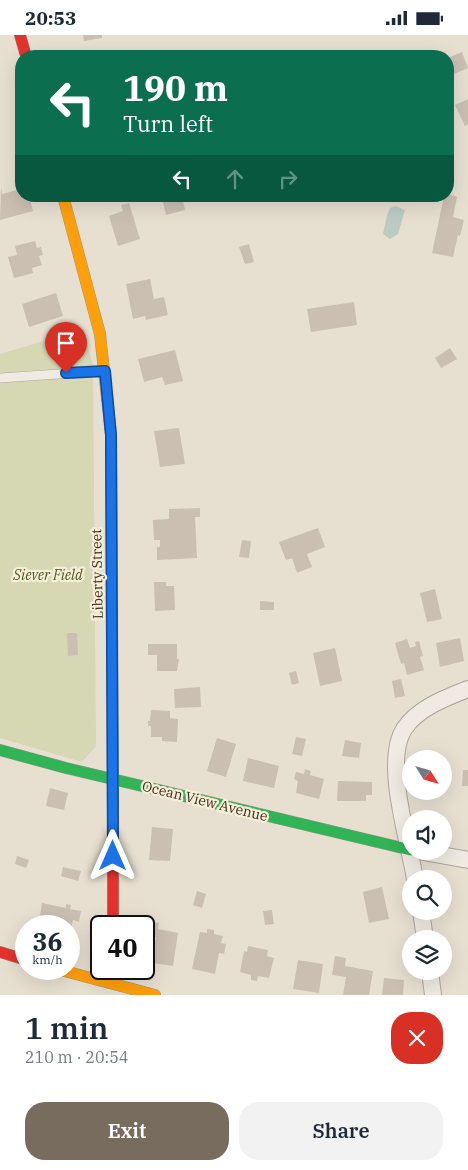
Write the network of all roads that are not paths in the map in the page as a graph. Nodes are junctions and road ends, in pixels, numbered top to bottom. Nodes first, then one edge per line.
1 (20, 35) edge
2 (24, 50) edge
3 (65, 202) edge
4 (105, 371) junction
5 (0, 378) edge
6 (468, 689) edge
7 (0, 749) edge
8 (113, 778) junction
9 (404, 810) edge
10 (402, 847) edge
11 (452, 857) edge
12 (468, 860) edge
13 (113, 915) edge
14 (0, 952) edge
15 (15, 957) edge
16 (80, 977) edge
17 (432, 980) edge
18 (113, 990) edge
19 (156, 995) edge
20 (434, 995) edge

1 - 2 street
3 - 4 street, Liberty Street
4 - 5 lane
4 - 8 street, Liberty Street
6 - 9 street
7 - 8 street, Ocean View Avenue
8 - 10 street, Ocean View Avenue
8 - 13 street, Liberty Street
11 - 12 street, Ocean View Avenue
14 - 15 street
16 - 18 street
17 - 20 street
18 - 19 street

